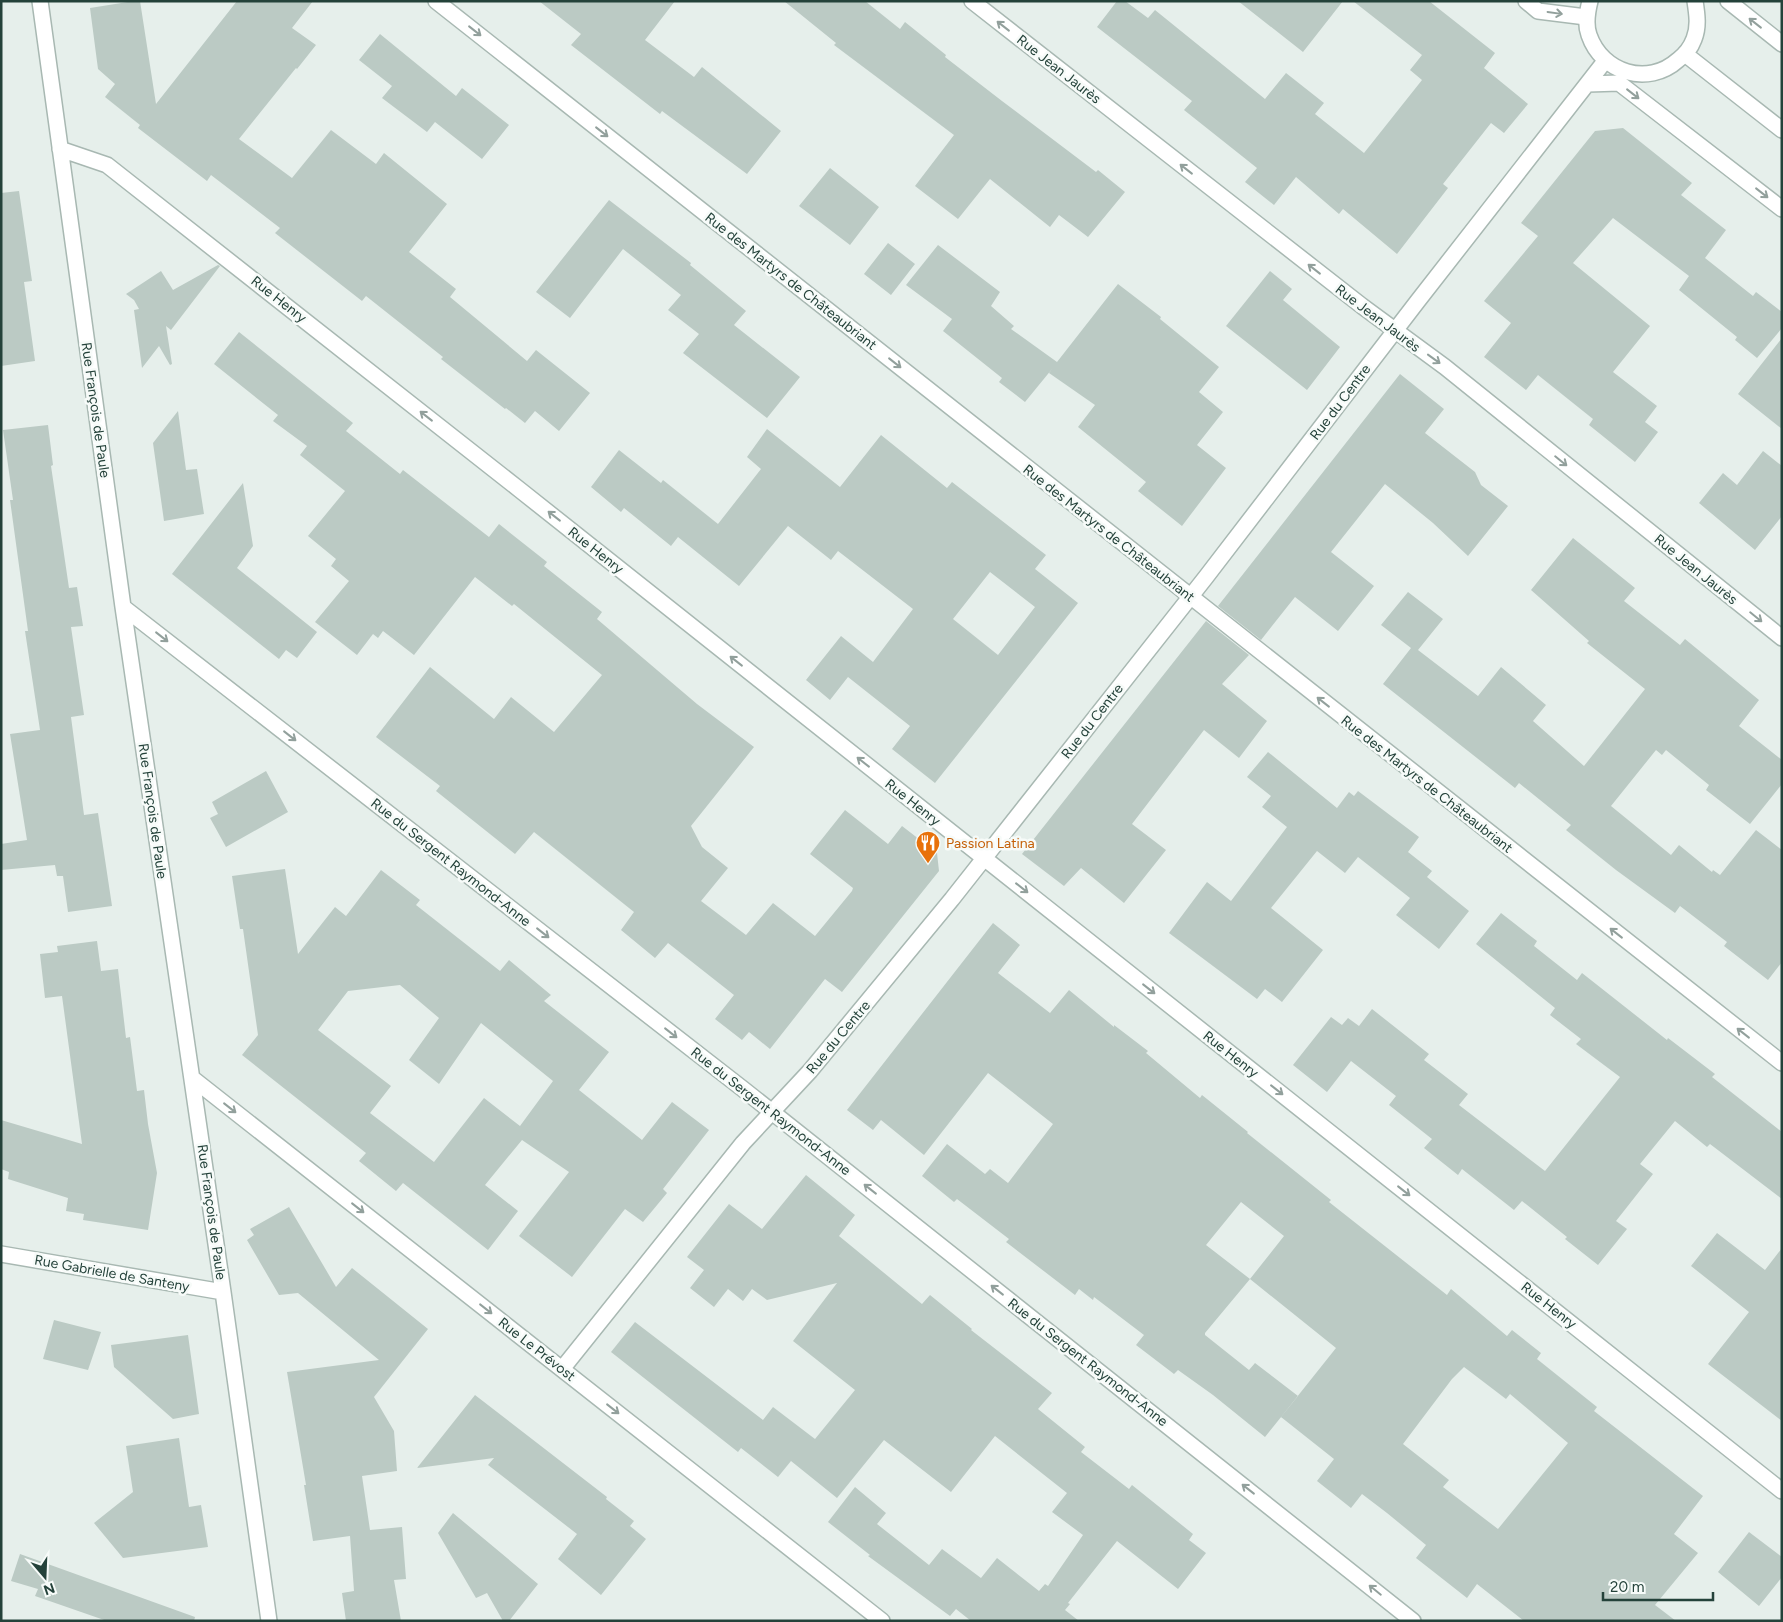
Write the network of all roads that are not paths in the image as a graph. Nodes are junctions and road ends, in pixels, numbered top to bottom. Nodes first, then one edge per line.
1 (40, 1) edge
2 (436, 1) edge
3 (972, 1) edge
4 (1526, 1) edge
5 (1590, 1) edge
6 (1695, 1) edge
7 (1728, 1) edge
8 (1586, 17) junction
9 (1782, 44) edge
10 (1685, 54) junction
11 (1605, 61) junction
12 (1588, 84) junction
13 (1782, 130) edge
14 (60, 149) junction
15 (1782, 209) edge
16 (1395, 330) junction
17 (1190, 597) junction
18 (123, 607) junction
19 (1782, 638) edge
20 (984, 858) junction
21 (1782, 1063) edge
22 (192, 1078) junction
23 (772, 1112) junction
24 (1, 1254) edge
25 (224, 1292) junction
26 (562, 1369) junction
27 (1782, 1491) edge
28 (269, 1621) edge
29 (882, 1621) edge
30 (1414, 1621) edge

1 - 14 street, Rue François de Paule
2 -> 17 street, Rue des Martyrs de Châteaubriant
16 -> 3 street, Rue Jean Jaurès
4 -> 8 street
5 - 8 street
6 - 10 street
9 -> 7 street
8 - 11 street
10 - 11 street
10 - 13 street
11 - 12 street, Rue du Centre
12 -> 15 street
12 - 16 street, Rue du Centre
14 - 18 street, Rue François de Paule
20 -> 14 street, Rue Henry
16 - 17 street, Rue du Centre
16 -> 19 street, Rue Jean Jaurès
17 - 20 street, Rue du Centre
21 -> 17 street, Rue des Martyrs de Châteaubriant
18 - 22 street, Rue François de Paule
18 -> 23 street, Rue du Sergent Raymond-Anne
20 - 23 street, Rue du Centre
20 -> 27 street, Rue Henry
22 - 25 street, Rue François de Paule
22 -> 26 street, Rue Le Prévost
23 - 26 street, Rue du Centre
30 -> 23 street, Rue du Sergent Raymond-Anne
24 - 25 street, Rue Gabrielle de Santeny
25 - 28 street, Rue François de Paule
26 -> 29 street, Rue Le Prévost

